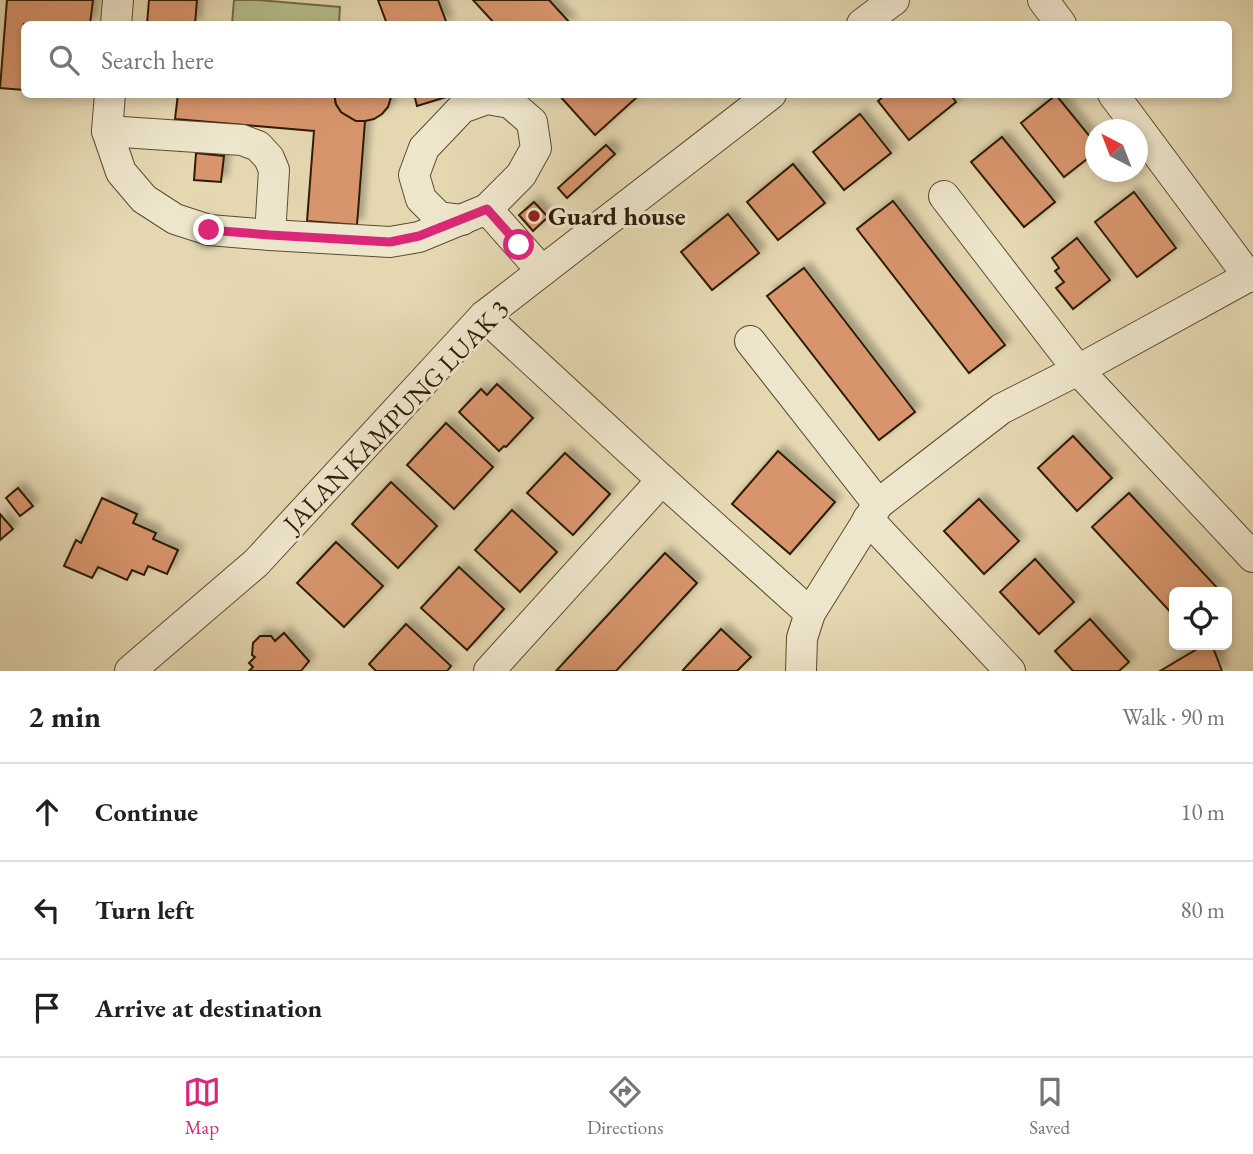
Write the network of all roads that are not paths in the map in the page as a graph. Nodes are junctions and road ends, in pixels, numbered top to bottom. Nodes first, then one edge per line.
1 (118, 0) edge
2 (894, 0) edge
3 (1043, 0) edge
4 (116, 21) edge
5 (866, 21) edge
6 (1059, 21) edge
7 (110, 98) edge
8 (766, 98) edge
9 (1117, 98) edge
10 (107, 131) junction
11 (944, 196) dead end
12 (270, 235) junction
13 (542, 271) junction
14 (1251, 275) edge
15 (484, 316) junction
16 (750, 341) dead end
17 (1077, 370) junction
18 (662, 480) junction
19 (873, 511) junction
20 (1253, 557) edge
21 (810, 612) junction
22 (130, 671) edge
23 (489, 671) edge
24 (801, 671) edge
25 (1010, 671) edge

1 - 4 street
2 - 5 street
3 - 6 street
7 - 10 street
8 - 13 street, JALAN KAMPUNG LUAK 3
9 - 14 street
10 - 12 street
10 - 12 street
11 - 17 street
12 - 13 street
13 - 15 street, JALAN KAMPUNG LUAK 3
14 - 17 street
15 - 18 street
15 - 22 street, JALAN KAMPUNG LUAK 3
16 - 19 street
17 - 19 street
17 - 20 street
18 - 21 street
18 - 23 street
19 - 21 street
19 - 25 street
21 - 24 street

